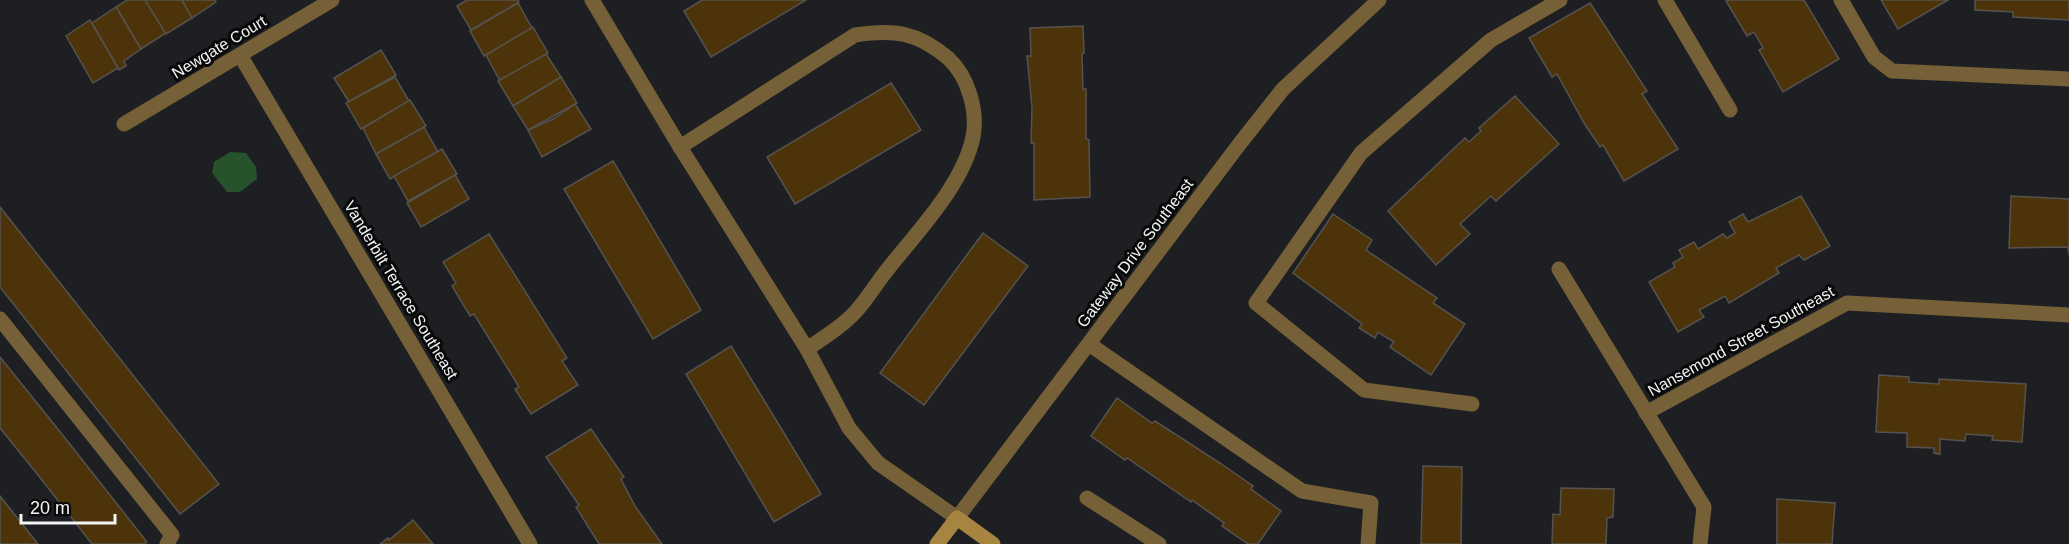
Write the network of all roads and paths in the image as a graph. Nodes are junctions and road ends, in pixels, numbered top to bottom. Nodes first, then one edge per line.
1 (332, 0) edge
2 (592, 0) edge
3 (1379, 0) edge
4 (1560, 0) edge
5 (1665, 0) edge
6 (1841, 0) edge
7 (240, 55) junction
8 (2069, 79) edge
9 (1730, 110) dead end
10 (124, 124) dead end
11 (680, 147) junction
12 (1559, 269) dead end
13 (2069, 315) edge
14 (0, 319) edge
15 (1089, 344) junction
16 (807, 349) junction
17 (1472, 404) dead end
18 (1646, 413) junction
19 (1087, 498) dead end
20 (957, 518) junction
21 (167, 544) edge
22 (530, 544) edge
23 (937, 544) edge
24 (993, 544) edge
25 (1159, 544) edge
26 (1368, 544) edge
27 (1700, 544) edge

1 - 7 street, Newgate Court
2 - 11 street
3 - 15 street, Gateway Drive Southeast
4 - 17 street
5 - 9 street
6 - 8 street
7 - 10 street, Newgate Court
7 - 22 street, Vanderbilt Terrace Southeast
11 - 16 street
11 - 16 street
12 - 18 street, Nansemond Street Southeast
13 - 18 street, Nansemond Street Southeast
14 - 21 street
15 - 20 street, Gateway Drive Southeast
15 - 26 street
16 - 20 street
18 - 27 street, Nansemond Street Southeast
19 - 25 street
20 - 23 street, Gateway Drive Southeast
20 - 24 street

